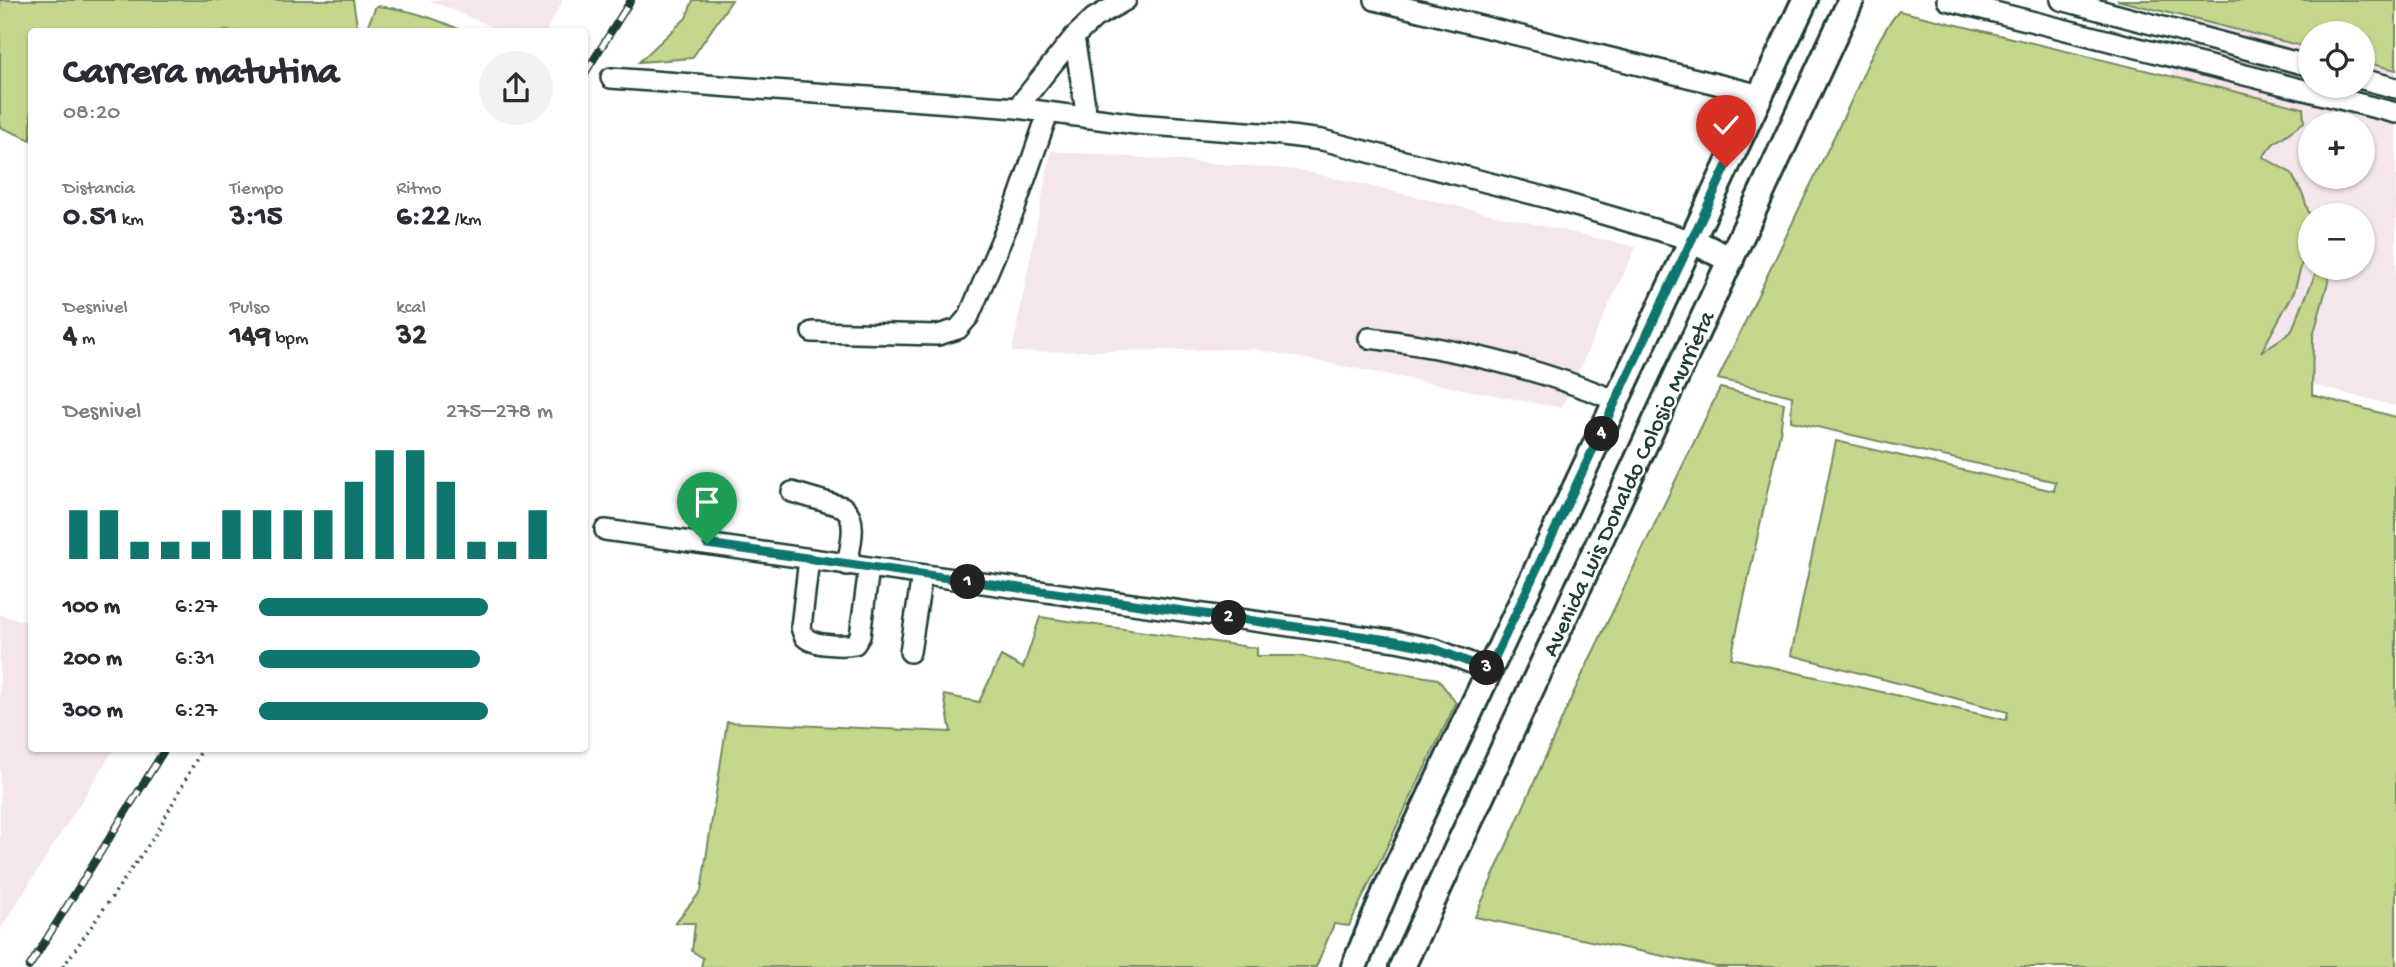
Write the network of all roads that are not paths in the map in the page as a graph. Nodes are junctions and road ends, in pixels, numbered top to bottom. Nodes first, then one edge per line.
1 (1126, 0) edge
2 (1375, 0) edge
3 (1805, 0) edge
4 (1851, 0) edge
5 (1859, 0) edge
6 (1947, 0) edge
7 (2061, 0) edge
8 (1074, 37) junction
9 (2290, 61) junction
10 (2298, 63) edge
11 (611, 78) dead end
12 (2375, 82) edge
13 (2283, 84) junction
14 (2396, 88) edge
15 (1760, 95) junction
16 (1017, 108) junction
17 (1048, 113) junction
18 (2396, 113) edge
19 (1087, 118) junction
20 (1691, 240) junction
21 (1731, 260) junction
22 (813, 332) dead end
23 (1369, 338) dead end
24 (1617, 401) junction
25 (792, 492) dead end
26 (605, 530) dead end
27 (808, 559) junction
28 (847, 565) junction
29 (869, 568) junction
30 (922, 575) junction
31 (910, 652) dead end
32 (1489, 670) junction
33 (1354, 967) edge
34 (1402, 967) edge

1 - 8 lane
2 - 15 lane
3 - 15 main road, Avenida Luis Donaldo Colosio Murrieta
4 - 5 lane
4 - 21 main road, Avenida Luis Donaldo Colosio Murrieta
6 - 13 lane
7 - 9 lane
8 - 16 lane
8 - 19 lane
9 - 10 lane
9 - 13 lane
11 - 16 lane
12 - 14 lane
13 - 18 lane
15 - 20 main road, Avenida Luis Donaldo Colosio Murrieta
16 - 17 lane
17 - 19 lane
17 - 22 lane
19 - 20 lane
20 - 21 main road
20 - 24 main road, Avenida Luis Donaldo Colosio Murrieta
21 - 34 main road, Avenida Luis Donaldo Colosio Murrieta
23 - 24 lane
24 - 32 main road, Avenida Luis Donaldo Colosio Murrieta
25 - 28 lane
26 - 27 lane
27 - 28 lane
27 - 29 lane
28 - 29 lane
29 - 30 lane
30 - 31 lane
30 - 32 lane
32 - 33 main road, Avenida Luis Donaldo Colosio Murrieta

